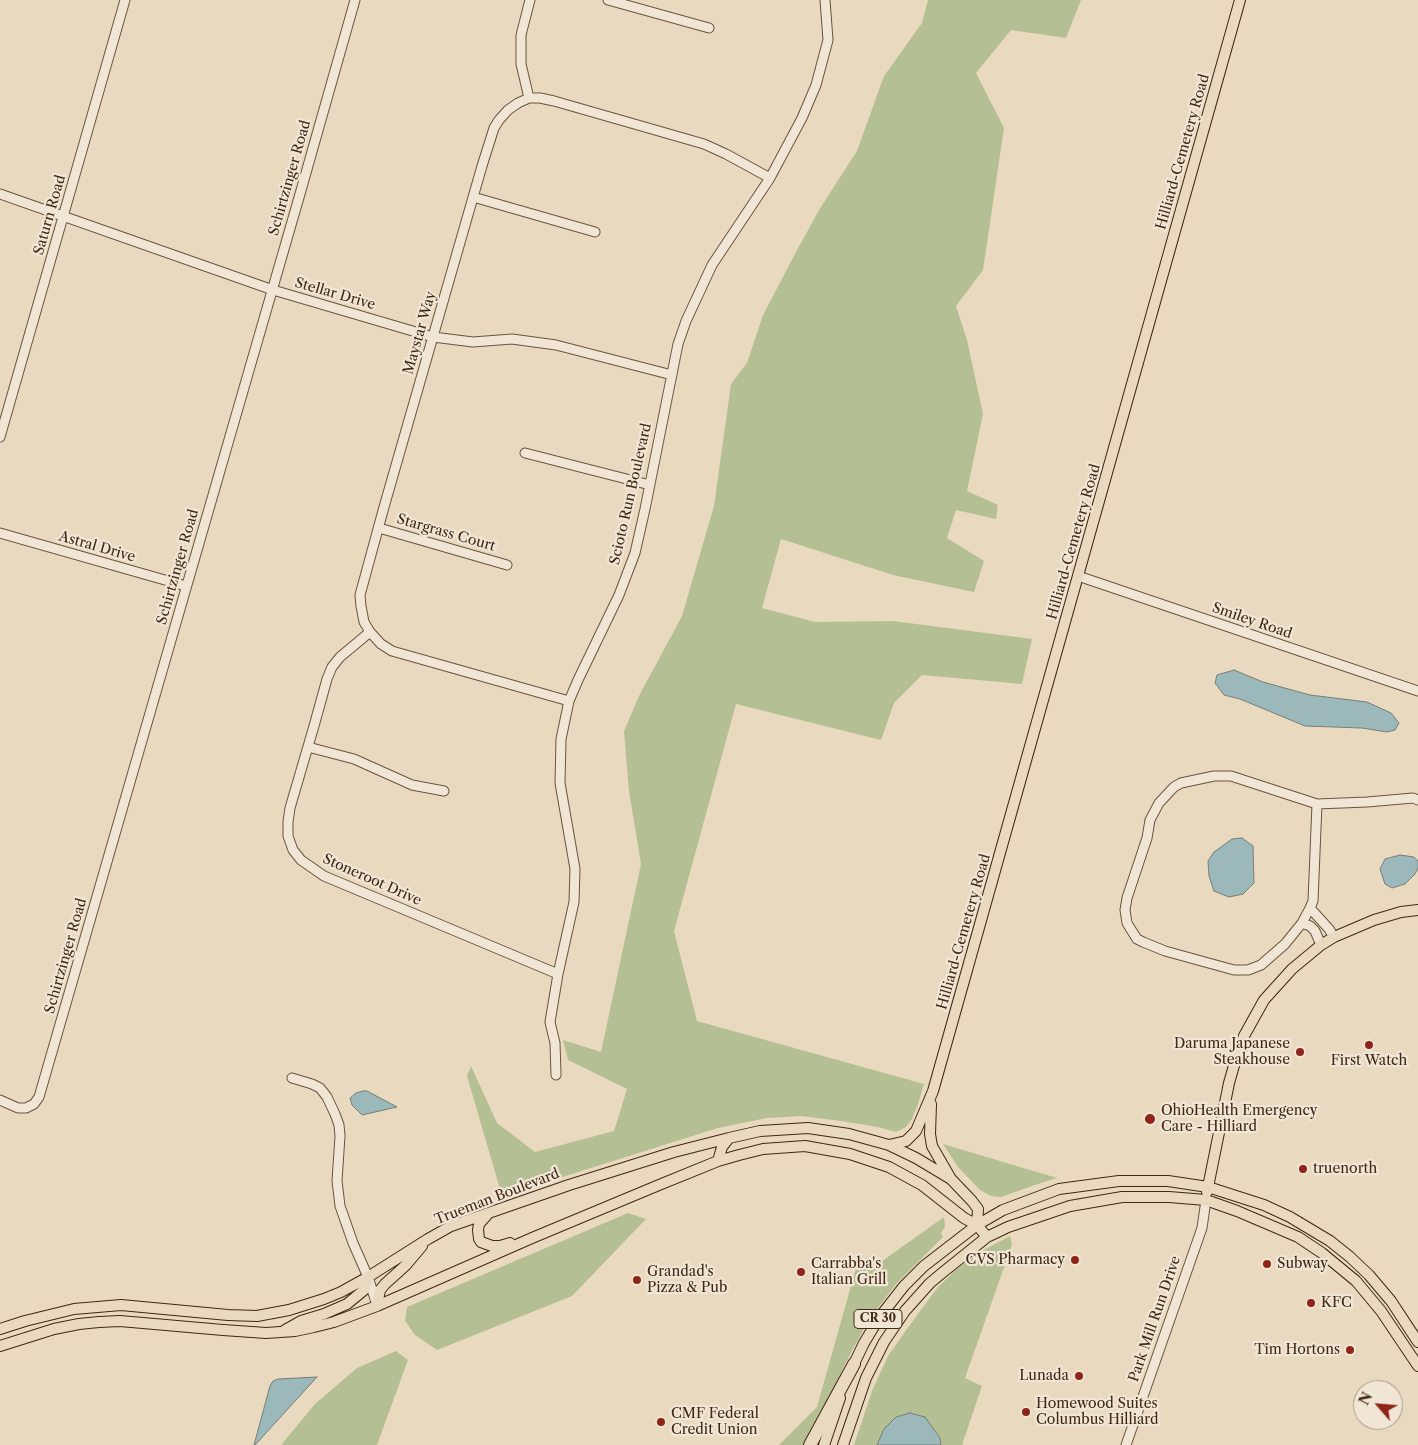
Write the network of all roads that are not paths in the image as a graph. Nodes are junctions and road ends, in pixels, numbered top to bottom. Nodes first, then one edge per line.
1 (125, 0) edge
2 (355, 0) edge
3 (530, 0) edge
4 (608, 0) edge
5 (825, 0) edge
6 (1240, 0) edge
7 (708, 28) dead end
8 (529, 98) junction
9 (770, 178) junction
10 (0, 194) edge
11 (473, 197) junction
12 (64, 216) junction
13 (595, 232) dead end
14 (272, 290) junction
15 (433, 337) junction
16 (672, 375) junction
17 (0, 437) edge
18 (525, 453) dead end
19 (650, 485) junction
20 (379, 528) junction
21 (0, 534) edge
22 (507, 565) dead end
23 (1078, 576) junction
24 (186, 586) junction
25 (370, 632) junction
26 (1418, 691) edge
27 (569, 702) junction
28 (308, 747) junction
29 (444, 791) dead end
30 (1418, 800) edge
31 (1317, 804) junction
32 (1310, 908) junction
33 (1418, 910) edge
34 (1302, 923) junction
35 (1334, 937) junction
36 (1321, 945) junction
37 (558, 974) junction
38 (556, 1075) dead end
39 (292, 1078) dead end
40 (933, 1091) junction
41 (0, 1100) edge
42 (729, 1138) junction
43 (889, 1145) junction
44 (718, 1161) junction
45 (951, 1179) junction
46 (1208, 1187) junction
47 (1206, 1200) junction
48 (488, 1214) junction
49 (977, 1225) junction
50 (986, 1237) junction
51 (532, 1238) junction
52 (428, 1239) junction
53 (368, 1277) junction
54 (377, 1306) junction
55 (0, 1329) edge
56 (282, 1332) junction
57 (1418, 1342) edge
58 (0, 1346) edge
59 (854, 1364) junction
60 (1418, 1366) edge
61 (810, 1445) edge
62 (824, 1445) edge
63 (843, 1445) edge
64 (1126, 1445) edge

1 - 12 street, Saturn Road
2 - 14 street, Schirtzinger Road
3 - 8 street
4 - 7 street
5 - 9 street, Scioto Run Boulevard
6 - 23 main road, Hilliard-Cemetery Road
8 - 9 street
8 - 11 street, Maystar Way
9 - 16 street, Scioto Run Boulevard
10 - 12 street, Stellar Drive
11 - 13 street
11 - 15 street, Maystar Way
12 - 14 street, Stellar Drive
12 - 17 street, Saturn Road
14 - 15 street, Stellar Drive
14 - 24 street, Schirtzinger Road
15 - 16 street, Stellar Drive
15 - 20 street, Maystar Way
16 - 19 street, Scioto Run Boulevard
18 - 19 street
19 - 27 street, Scioto Run Boulevard
20 - 22 street, Stargrass Court
20 - 25 street, Maystar Way
21 - 24 street, Astral Drive
23 - 26 street, Smiley Road
23 - 40 main road, Hilliard-Cemetery Road
24 - 41 street, Schirtzinger Road
25 - 27 street, Maystar Way
25 - 28 street, Stoneroot Drive
27 - 37 street, Scioto Run Boulevard
28 - 29 street
28 - 37 street, Stoneroot Drive
30 - 31 street
31 - 32 street
31 - 34 street
32 - 34 street
32 - 35 street
33 - 35 main road
34 - 36 street
35 - 36 main road
36 - 46 main road
37 - 38 street, Scioto Run Boulevard
39 - 53 street
40 - 43 main road, Hilliard-Cemetery Road
40 - 45 main road, Hilliard-Cemetery Road
42 - 43 main road, Trueman Boulevard
42 - 44 main road
42 - 48 main road, Trueman Boulevard
43 - 45 main road, Trueman Boulevard
44 - 49 main road, Trueman Boulevard
44 - 51 main road, Trueman Boulevard
45 - 49 main road, Trueman Boulevard
46 - 47 main road
46 - 49 main road
46 - 57 main road
47 - 50 main road
47 - 60 main road
47 - 64 street, Park Mill Run Drive
48 - 51 main road
48 - 52 main road, Trueman Boulevard
49 - 50 main road, Trueman Boulevard
49 - 59 main road, CR 30
50 - 63 main road, CR 30
51 - 54 main road, Trueman Boulevard
52 - 53 main road, Trueman Boulevard
52 - 54 main road
53 - 54 street
53 - 55 main road, Trueman Boulevard
53 - 56 main road
54 - 56 main road, Trueman Boulevard
56 - 58 main road, Trueman Boulevard
59 - 61 highway
59 - 62 main road, CR 30

